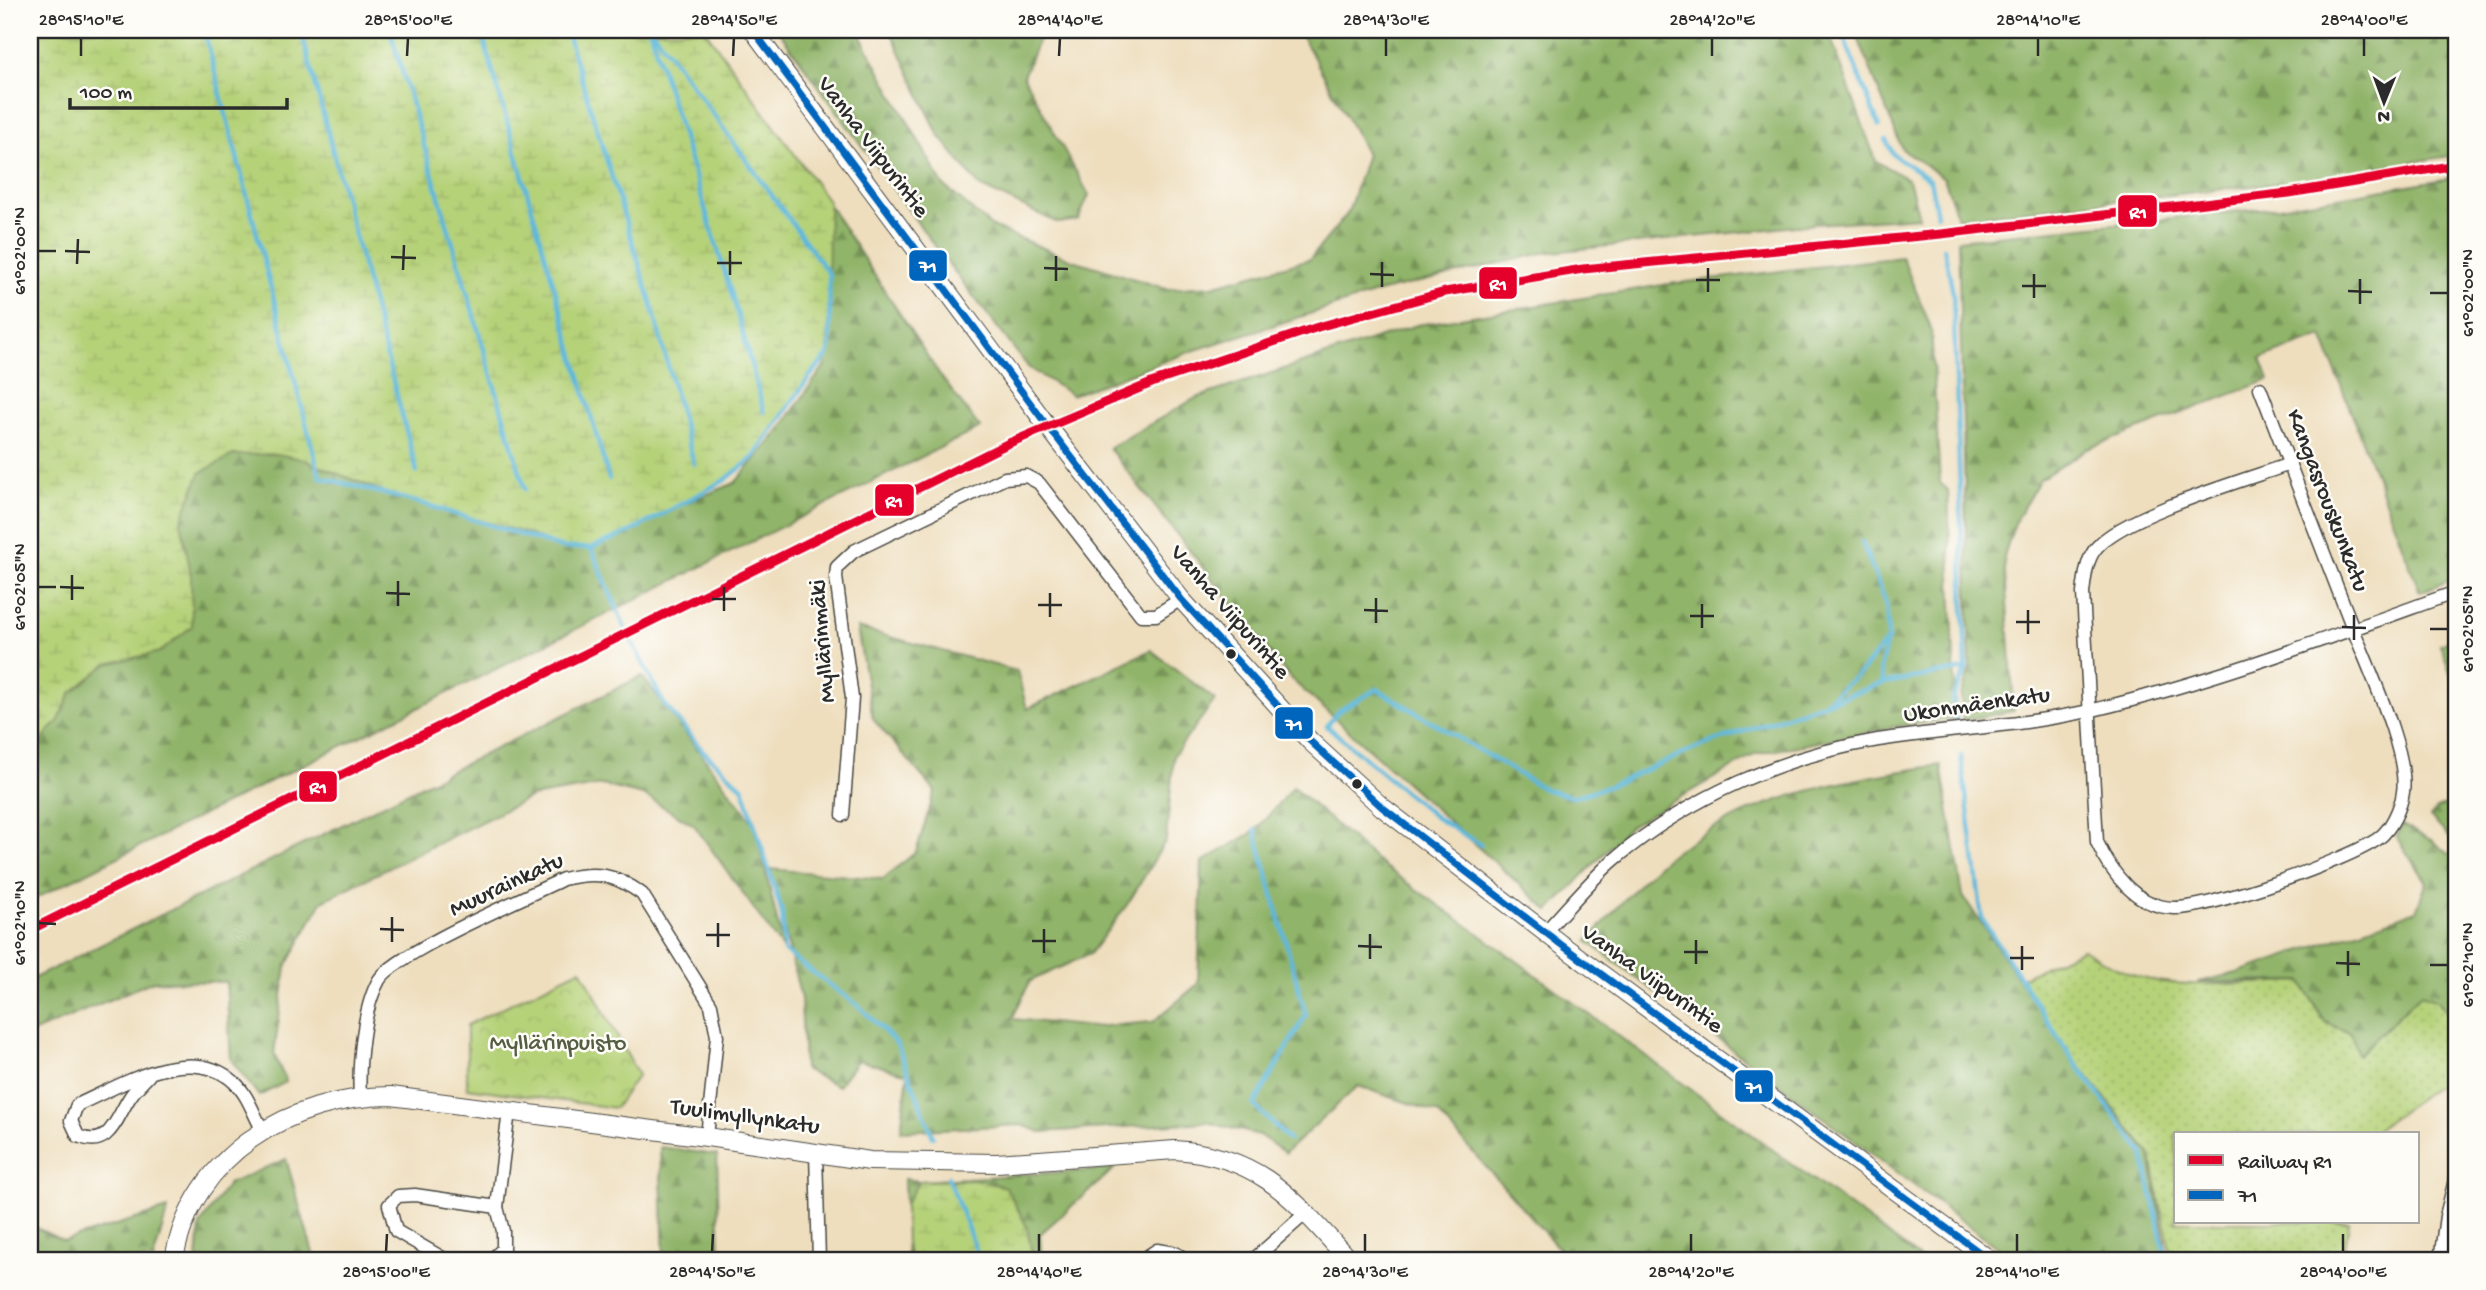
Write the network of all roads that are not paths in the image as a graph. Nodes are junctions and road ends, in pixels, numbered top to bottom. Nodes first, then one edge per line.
1 (753, 30) edge
2 (2260, 388) dead end
3 (2290, 464) junction
4 (2456, 592) edge
5 (1181, 599) junction
6 (2353, 629) junction
7 (2090, 710) junction
8 (843, 815) dead end
9 (1545, 932) junction
10 (149, 1075) junction
11 (360, 1097) junction
12 (509, 1111) junction
13 (262, 1129) junction
14 (707, 1137) junction
15 (816, 1153) junction
16 (2456, 1176) edge
17 (497, 1207) junction
18 (1306, 1213) junction
19 (174, 1260) edge
20 (446, 1260) edge
21 (491, 1260) edge
22 (819, 1260) edge
23 (1142, 1260) edge
24 (1187, 1260) edge
25 (1253, 1260) edge
26 (1349, 1260) edge
27 (1990, 1260) edge
28 (2440, 1260) edge

1 - 5 street, Vanha Viipurintie
2 - 3 street, Kangasrouskunkatu
3 - 6 street, Kangasrouskunkatu
3 - 7 street, Kangasrouskunkatu
4 - 6 street, Ukonmäenkatu
5 - 8 street, Myllärinmäki
5 - 9 street, Vanha Viipurintie
6 - 7 street, Ukonmäenkatu
6 - 7 street, Kangasrouskunkatu
7 - 9 street, Ukonmäenkatu
9 - 27 street, Vanha Viipurintie
10 - 10 street
10 - 13 street
11 - 12 street, Tuulimyllynkatu
11 - 13 street, Tuulimyllynkatu
11 - 14 street, Muurainkatu
12 - 14 street, Tuulimyllynkatu
12 - 17 street
13 - 19 street, Tuulimyllynkatu
14 - 15 street, Tuulimyllynkatu
15 - 18 street, Tuulimyllynkatu
15 - 22 street
16 - 28 street
17 - 20 street
17 - 21 street
18 - 25 street
18 - 26 street, Tuulimyllynkatu
23 - 24 street

